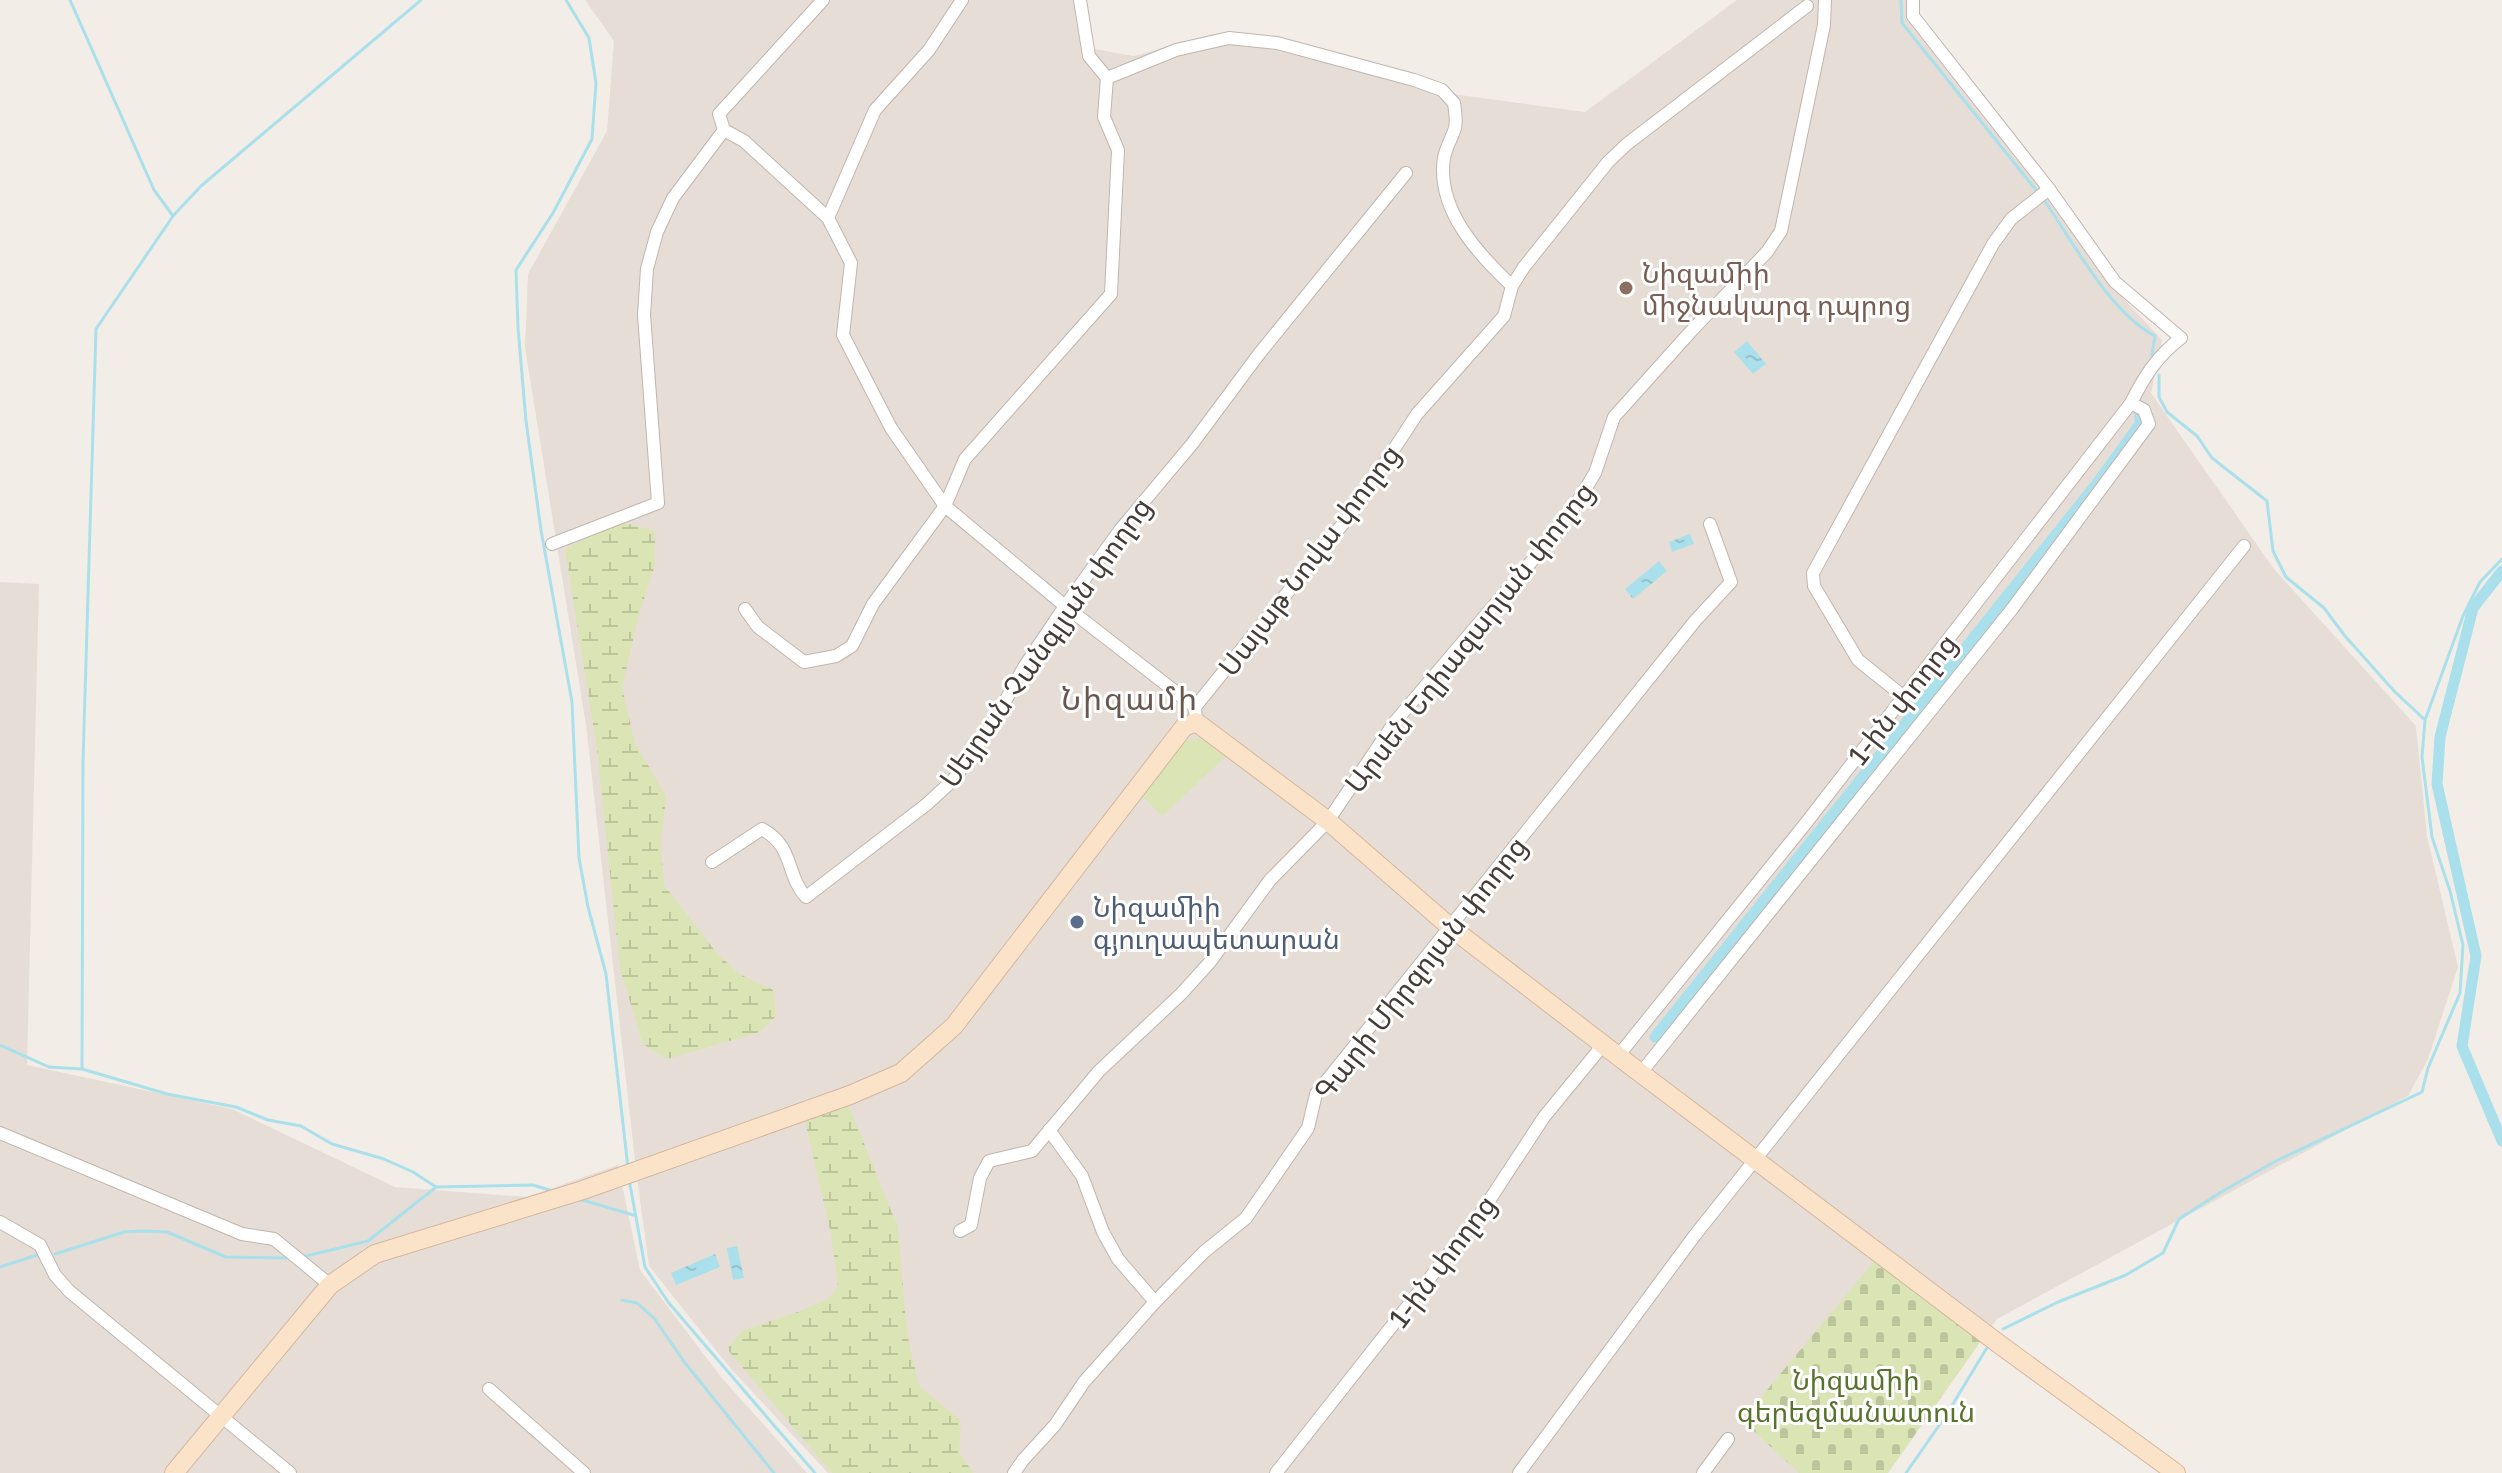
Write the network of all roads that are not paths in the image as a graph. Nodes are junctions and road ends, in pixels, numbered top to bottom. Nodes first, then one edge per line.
1 (823, 0) edge
2 (962, 0) edge
3 (1080, 0) edge
4 (1825, 0) edge
5 (1913, 0) edge
6 (1807, 6) dead end
7 (1107, 78) junction
8 (724, 130) junction
9 (1406, 173) dead end
10 (2049, 189) junction
11 (828, 218) junction
12 (1512, 286) junction
13 (2131, 403) junction
14 (945, 506) junction
15 (1710, 524) dead end
16 (552, 544) dead end
17 (2244, 546) dead end
18 (1065, 606) junction
19 (745, 609) dead end
20 (1904, 697) junction
21 (1196, 714) junction
22 (1328, 821) junction
23 (1806, 823) junction
24 (1827, 838) junction
25 (712, 862) dead end
26 (1449, 926) junction
27 (1603, 1045) junction
28 (1618, 1056) junction
29 (1640, 1074) junction
30 (1049, 1130) junction
31 (0, 1133) edge
32 (1754, 1160) junction
33 (0, 1222) edge
34 (960, 1231) dead end
35 (330, 1285) junction
36 (1155, 1302) junction
37 (489, 1389) dead end
38 (222, 1415) junction
39 (1728, 1439) dead end
40 (174, 1473) edge
41 (290, 1473) edge
42 (584, 1473) edge
43 (1014, 1473) edge
44 (1276, 1473) edge
45 (1519, 1473) edge
46 (1703, 1473) edge
47 (2176, 1473) edge

1 - 8 street
2 - 11 street
3 - 7 street
4 - 22 street, Արսեն Եղիազարյան փողոց
5 - 10 street
6 - 12 street, Սայաթ Նովա փողոց
7 - 12 street
7 - 14 street
8 - 11 street
8 - 16 street
9 - 18 street, Սեյրան Չանգլյան փողոց
10 - 13 street, 1-ին փողոց
10 - 20 street
11 - 14 street
12 - 21 street, Սայաթ Նովա փողոց
13 - 20 street, 1-ին փողոց
13 - 24 street
14 - 18 street
14 - 19 street
15 - 26 street, Գարի Միրզոյան փողոց
17 - 32 street
18 - 21 street
18 - 25 street, Սեյրան Չանգլյան փողոց
20 - 23 street, 1-ին փողոց
21 - 22 main road
21 - 35 main road, Սայաթ Նովա փողոց
22 - 26 main road
22 - 30 street, Արսեն Եղիազարյան փողոց
23 - 24 street
23 - 28 street, 1-ին փողոց
24 - 29 street
26 - 27 main road
26 - 36 street, Գարի Միրզոյան փողոց
27 - 28 main road
27 - 44 street, 1-ին փողոց
28 - 29 main road
29 - 32 main road
30 - 34 street, Արսեն Եղիազարյան փողոց
30 - 36 street
31 - 35 street
32 - 45 street
32 - 47 main road
33 - 38 street
35 - 38 main road, Սայաթ Նովա փողոց
36 - 43 street, Գարի Միրզոյան փողոց
37 - 42 street
38 - 40 main road, Սայաթ Նովա փողոց
38 - 41 street
39 - 46 street

